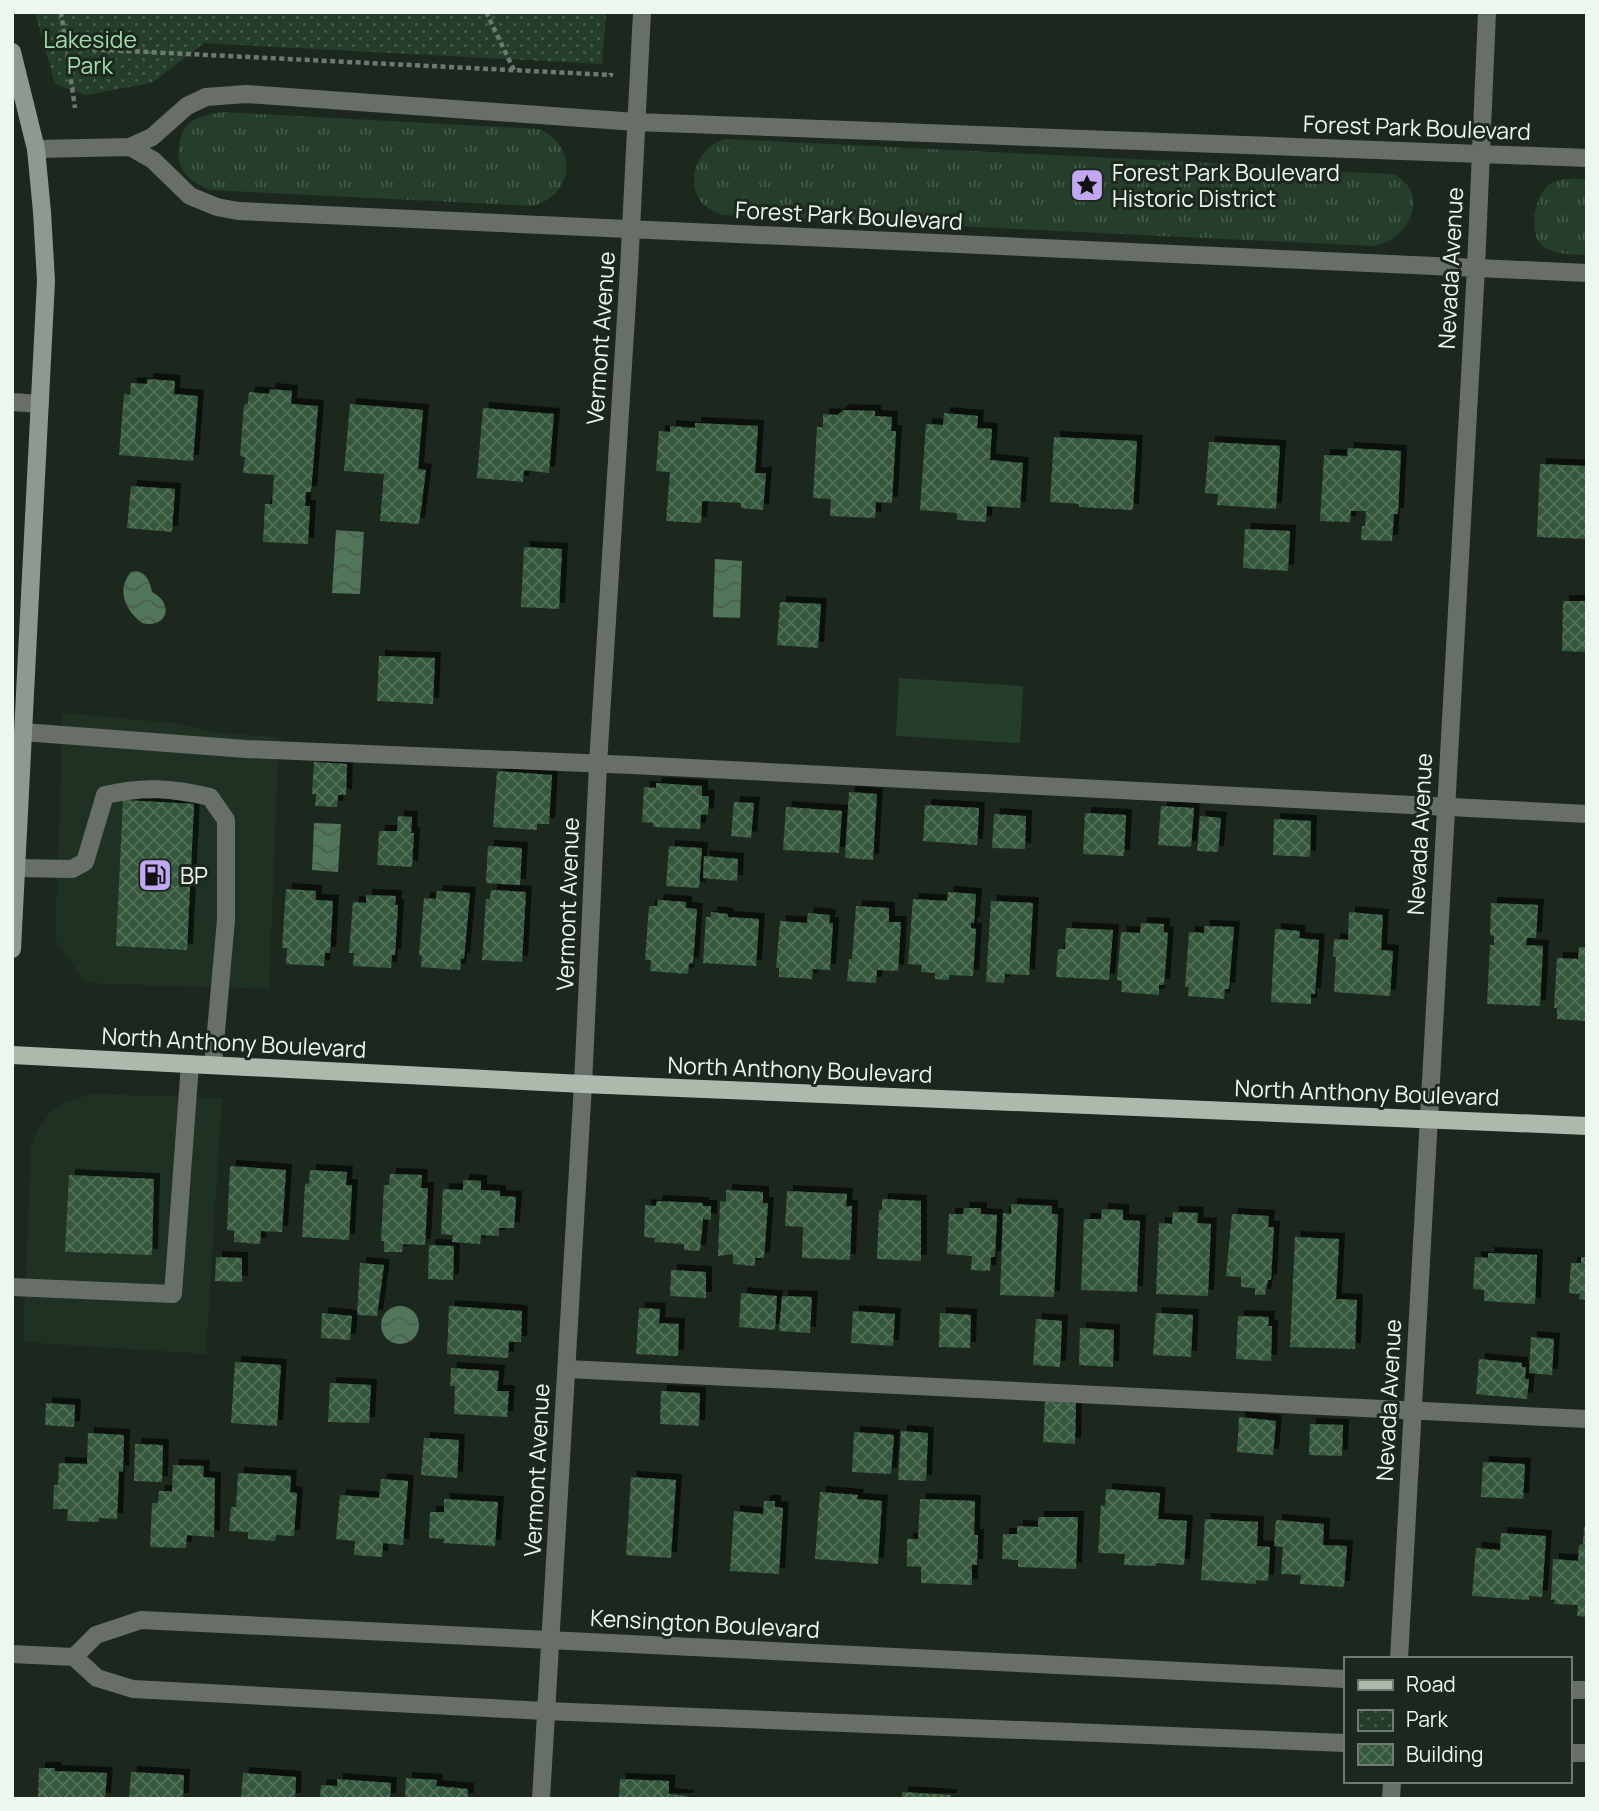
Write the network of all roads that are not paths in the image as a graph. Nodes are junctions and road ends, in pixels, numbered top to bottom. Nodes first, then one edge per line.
1 (642, 12) edge
2 (1487, 12) edge
3 (12, 52) edge
4 (636, 122) junction
5 (130, 147) junction
6 (36, 149) junction
7 (1480, 154) junction
8 (1587, 158) edge
9 (632, 229) junction
10 (1476, 268) junction
11 (1587, 273) edge
12 (12, 402) edge
13 (40, 404) junction
14 (23, 732) junction
15 (598, 764) junction
16 (1445, 805) junction
17 (1587, 814) edge
18 (16, 868) junction
19 (12, 949) edge
20 (12, 1055) edge
21 (190, 1064) junction
22 (213, 1065) junction
23 (583, 1084) junction
24 (1428, 1119) junction
25 (1587, 1126) edge
26 (12, 1287) edge
27 (567, 1369) junction
28 (1412, 1410) junction
29 (1587, 1419) edge
30 (551, 1640) junction
31 (12, 1654) edge
32 (74, 1657) junction
33 (1399, 1657) edge
34 (1344, 1679) edge
35 (545, 1711) junction
36 (1344, 1743) edge
37 (541, 1799) edge

1 - 4 street, Vermont Avenue
2 - 7 street, Nevada Avenue
3 - 6 main road
4 - 5 street, Forest Park Boulevard
4 - 7 street, Forest Park Boulevard
4 - 9 street, Vermont Avenue
5 - 6 street, Forest Park Boulevard
5 - 9 street, Forest Park Boulevard
6 - 13 main road
7 - 8 street, Forest Park Boulevard
7 - 10 street, Nevada Avenue
9 - 10 street, Forest Park Boulevard
9 - 15 street, Vermont Avenue
10 - 11 street, Forest Park Boulevard
10 - 16 street, Nevada Avenue
12 - 13 street
13 - 14 main road
14 - 15 street
14 - 18 main road
15 - 16 street
15 - 23 street, Vermont Avenue
16 - 17 street
16 - 24 street, Nevada Avenue
18 - 19 main road
18 - 22 street
20 - 21 main road, North Anthony Boulevard
21 - 22 main road, North Anthony Boulevard
21 - 26 street
22 - 23 main road, North Anthony Boulevard
23 - 24 main road, North Anthony Boulevard
23 - 27 street, Vermont Avenue
24 - 25 main road, North Anthony Boulevard
24 - 28 street, Nevada Avenue
27 - 28 street
27 - 30 street, Vermont Avenue
28 - 29 street
28 - 33 street, Nevada Avenue
30 - 32 street, Kensington Boulevard
30 - 34 street, Kensington Boulevard
30 - 35 street, Vermont Avenue
31 - 32 street
32 - 35 street
35 - 36 street
35 - 37 street, Vermont Avenue

